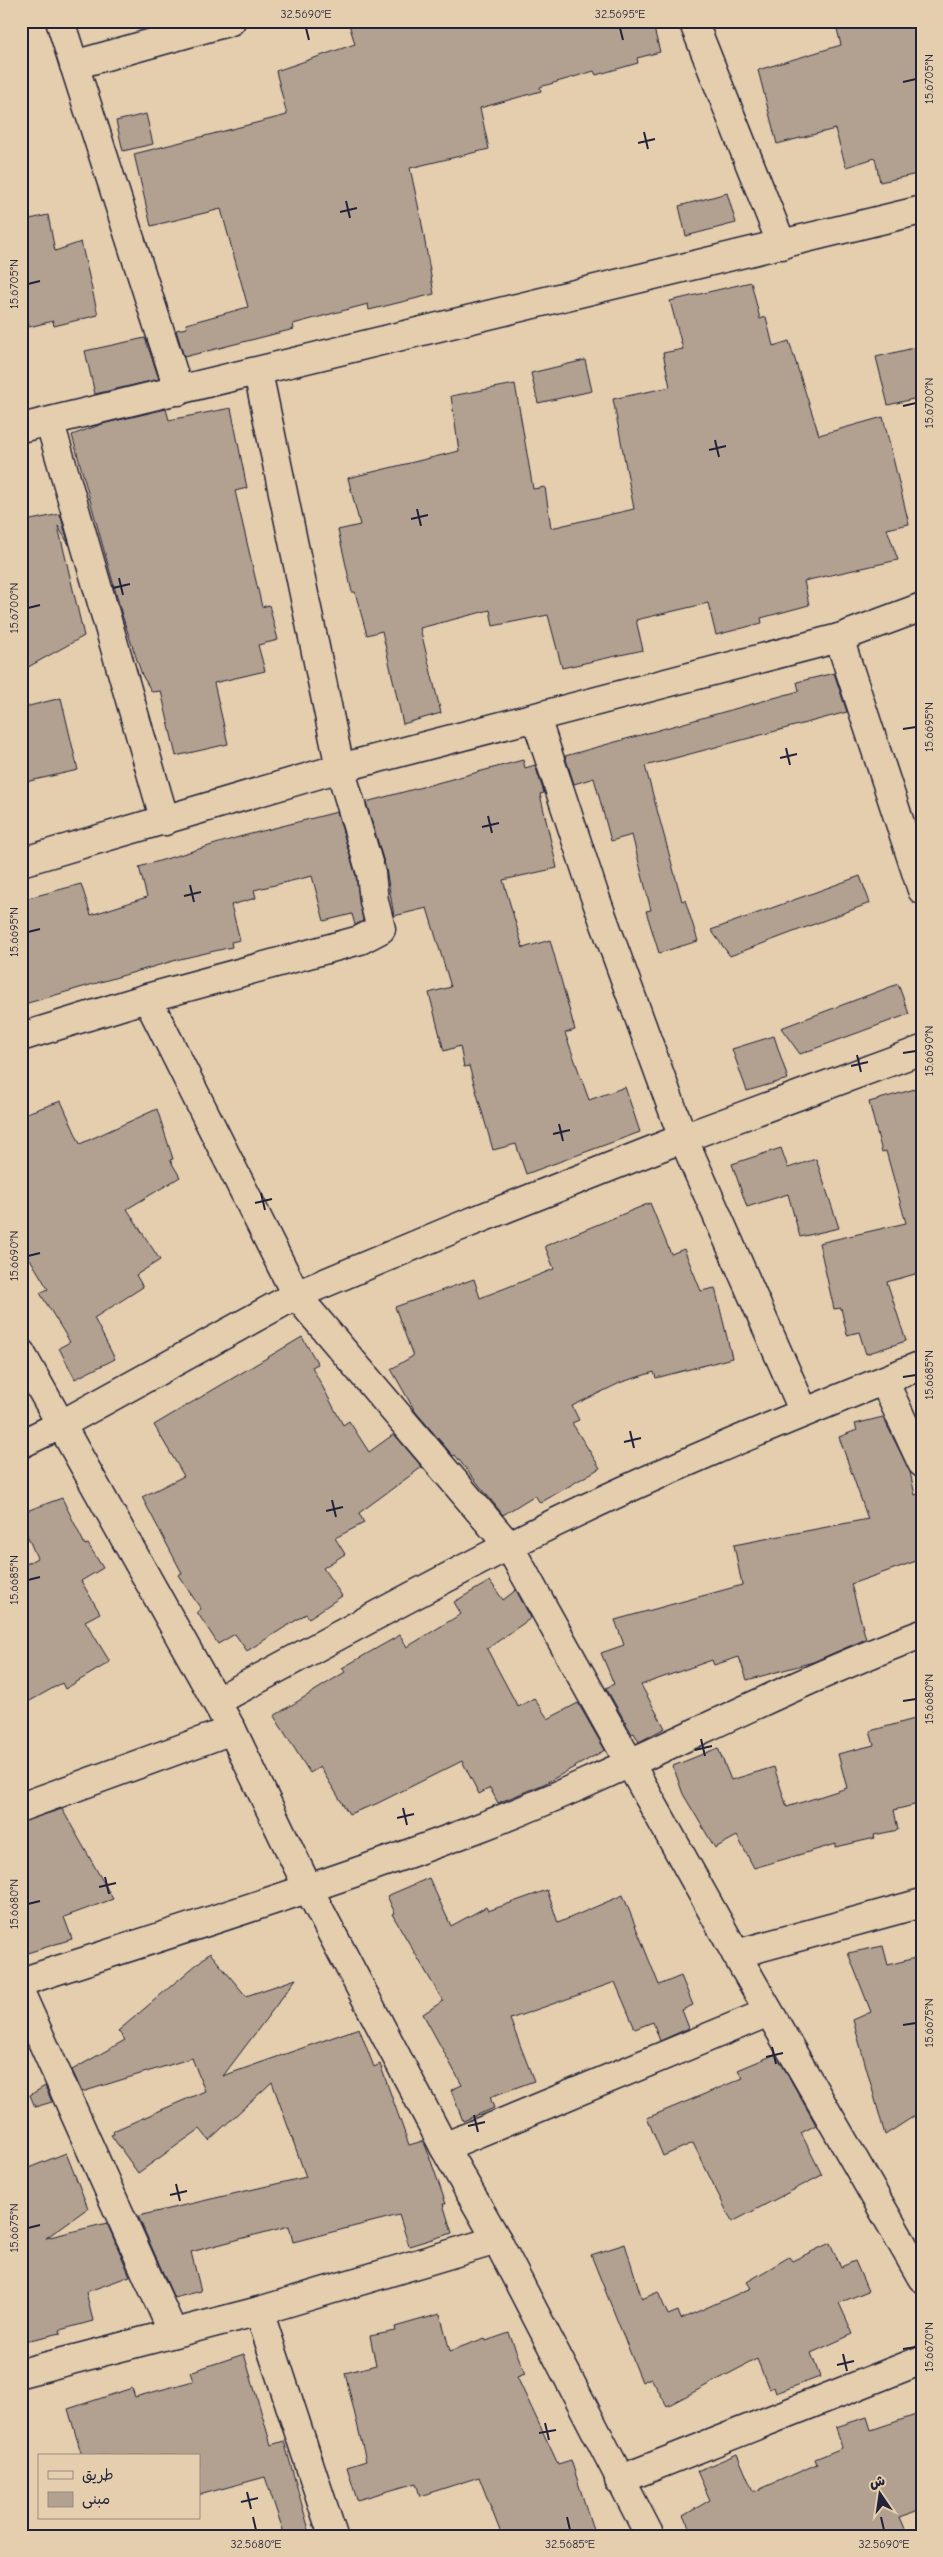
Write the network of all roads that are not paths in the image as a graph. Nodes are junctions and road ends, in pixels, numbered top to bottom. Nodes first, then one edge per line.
1 (60, 21) edge
2 (231, 21) edge
3 (693, 21) edge
4 (74, 65) junction
5 (922, 210) edge
6 (782, 245) junction
7 (258, 372) junction
8 (179, 391) junction
9 (50, 423) junction
10 (21, 428) edge
11 (922, 607) edge
12 (839, 638) junction
13 (536, 718) junction
14 (340, 768) junction
15 (165, 821) junction
16 (21, 862) edge
17 (922, 890) edge
18 (147, 998) junction
19 (21, 1037) edge
20 (922, 1050) edge
21 (682, 1138) junction
22 (296, 1295) junction
23 (21, 1353) edge
24 (922, 1365) edge
25 (884, 1381) junction
26 (804, 1412) junction
27 (62, 1424) junction
28 (21, 1444) edge
29 (922, 1464) edge
30 (509, 1546) junction
31 (922, 1634) edge
32 (217, 1701) junction
33 (232, 1730) junction
34 (632, 1764) junction
35 (21, 1808) edge
36 (308, 1888) junction
37 (922, 1903) edge
38 (736, 1954) junction
39 (21, 1982) edge
40 (21, 1994) edge
41 (769, 2012) junction
42 (444, 2147) junction
43 (497, 2240) junction
44 (922, 2278) edge
45 (259, 2312) junction
46 (173, 2333) junction
47 (922, 2360) edge
48 (21, 2373) edge
49 (619, 2480) junction
50 (333, 2536) edge
51 (650, 2536) edge

1 - 4 street
2 - 4 street
3 - 6 street
4 - 8 street
5 - 6 street
6 - 7 street
7 - 8 street
7 - 14 street
8 - 9 street
9 - 10 street
9 - 15 street
11 - 12 street
12 - 13 street
12 - 17 street
13 - 14 street
13 - 21 street
14 - 15 street
14 - 18 street
15 - 16 street
18 - 19 street
18 - 22 street
20 - 21 street
21 - 22 street
21 - 26 street
22 - 27 street
22 - 30 street
23 - 27 street
24 - 25 street
25 - 26 street
25 - 29 street
26 - 30 street
27 - 28 street
27 - 32 street
30 - 32 street
30 - 34 street
31 - 34 street
32 - 33 street
33 - 35 street
33 - 36 street
34 - 36 street
34 - 38 street
36 - 39 street
36 - 42 street
37 - 38 street
38 - 41 street
40 - 46 street
41 - 42 street
41 - 44 street
42 - 43 street
43 - 45 street
43 - 49 street
45 - 46 street
45 - 50 street
46 - 48 street
47 - 49 street
49 - 51 street

